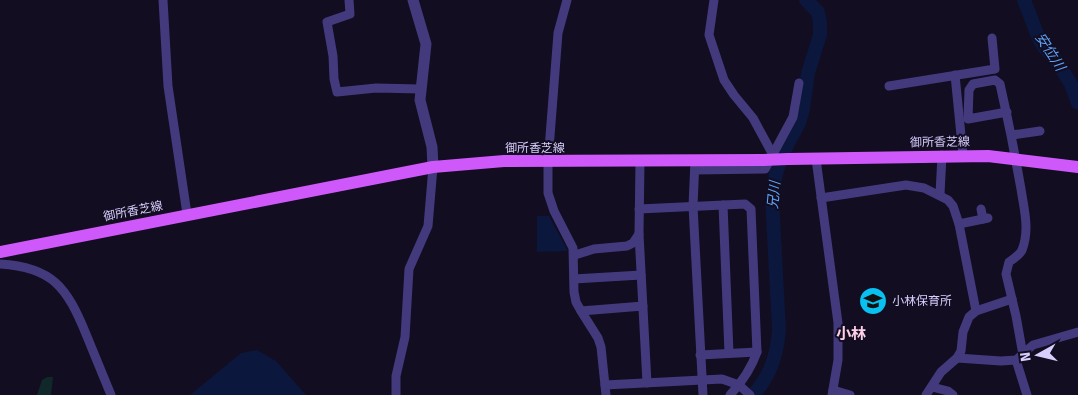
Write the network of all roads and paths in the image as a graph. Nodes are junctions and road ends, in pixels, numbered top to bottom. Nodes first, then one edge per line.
1 (163, 0) edge
2 (349, 0) edge
3 (414, 0) edge
4 (567, 0) edge
5 (714, 0) edge
6 (992, 38) dead end
7 (955, 75) junction
8 (799, 83) dead end
9 (889, 86) dead end
10 (420, 89) junction
11 (1007, 112) junction
12 (1040, 131) dead end
13 (1012, 135) junction
14 (942, 155) junction
15 (962, 156) junction
16 (768, 157) junction
17 (1016, 158) junction
18 (816, 159) junction
19 (640, 160) junction
20 (548, 162) junction
21 (695, 165) junction
22 (433, 167) junction
23 (1078, 167) edge
24 (940, 194) junction
25 (821, 198) junction
26 (723, 204) junction
27 (693, 206) junction
28 (982, 209) dead end
29 (639, 210) junction
30 (187, 214) junction
31 (959, 224) junction
32 (639, 234) junction
33 (0, 252) edge
34 (574, 255) junction
35 (0, 264) edge
36 (641, 275) junction
37 (574, 279) junction
38 (1012, 298) junction
39 (643, 306) junction
40 (581, 311) junction
41 (976, 311) junction
42 (1078, 332) edge
43 (757, 352) junction
44 (729, 353) junction
45 (700, 355) junction
46 (958, 358) junction
47 (1019, 358) junction
48 (702, 380) junction
49 (647, 383) junction
50 (606, 385) junction
51 (741, 387) junction
52 (932, 387) junction
53 (832, 392) edge
54 (111, 395) edge
55 (396, 395) edge
56 (606, 395) edge
57 (703, 395) edge
58 (730, 395) edge
59 (750, 395) edge
60 (850, 395) edge
61 (926, 395) edge
62 (952, 395) edge
63 (1027, 395) edge

1 - 30 street
2 - 10 street
3 - 10 street
4 - 20 street
5 - 16 street
6 - 7 street
7 - 9 street
7 - 15 street
8 - 16 street
10 - 22 street
11 - 11 street
11 - 13 street
12 - 13 street
13 - 17 street
14 - 15 main road, 御所香芝線
14 - 18 main road, 御所香芝線
14 - 24 street
15 - 17 main road, 御所香芝線
16 - 18 main road, 御所香芝線, bridge
16 - 21 main road, 御所香芝線
17 - 23 main road, 御所香芝線
17 - 38 street
18 - 25 street
19 - 20 main road, 御所香芝線
19 - 21 main road, 御所香芝線
19 - 29 street
20 - 22 main road, 御所香芝線
20 - 34 street
21 - 27 street
22 - 30 main road, 御所香芝線
22 - 55 street
24 - 25 street
24 - 31 street
25 - 53 street
26 - 27 street
26 - 43 street
26 - 44 street
27 - 29 street
27 - 45 street
28 - 31 street
29 - 32 street
30 - 33 main road, 御所香芝線
31 - 41 street
32 - 34 street
32 - 36 street
34 - 37 street
35 - 54 street
36 - 37 street
36 - 39 street
37 - 40 street
38 - 41 street
38 - 47 street
39 - 40 street
39 - 49 street
40 - 50 street
41 - 46 street
42 - 47 street
43 - 44 street
43 - 51 street
44 - 45 street
45 - 48 street
46 - 47 street
46 - 52 street
47 - 63 street
48 - 49 street
48 - 51 street
48 - 57 street
49 - 50 street
50 - 56 street
51 - 58 street
51 - 59 street
52 - 61 street
52 - 62 street
53 - 60 street

